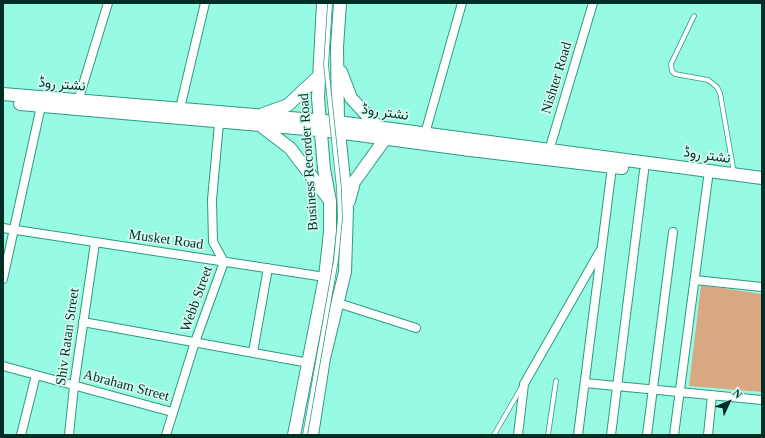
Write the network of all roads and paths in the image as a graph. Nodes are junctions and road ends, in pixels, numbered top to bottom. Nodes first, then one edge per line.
1 (108, 3) edge
2 (205, 3) edge
3 (323, 3) edge
4 (330, 3) edge
5 (340, 3) edge
6 (462, 3) edge
7 (593, 3) edge
8 (694, 16) dead end
9 (337, 47) junction
10 (319, 76) junction
11 (3, 94) edge
12 (78, 101) junction
13 (3, 103) edge
14 (41, 106) junction
15 (180, 108) junction
16 (260, 121) junction
17 (219, 123) junction
18 (320, 126) junction
19 (338, 127) junction
20 (378, 127) junction
21 (385, 139) junction
22 (423, 139) junction
23 (548, 155) junction
24 (612, 167) junction
25 (644, 170) junction
26 (735, 175) junction
27 (708, 178) junction
28 (762, 178) edge
29 (762, 184) edge
30 (330, 201) junction
31 (347, 210) junction
32 (3, 228) edge
33 (13, 229) junction
34 (673, 232) dead end
35 (95, 243) junction
36 (602, 247) junction
37 (224, 262) junction
38 (268, 268) junction
39 (325, 277) junction
40 (3, 279) edge
41 (694, 280) junction
42 (762, 287) edge
43 (338, 303) junction
44 (83, 322) junction
45 (416, 328) dead end
46 (195, 342) junction
47 (253, 352) junction
48 (308, 363) junction
49 (3, 366) edge
50 (36, 375) junction
51 (556, 381) dead end
52 (585, 383) junction
53 (524, 384) junction
54 (74, 386) junction
55 (618, 386) junction
56 (653, 389) junction
57 (680, 392) junction
58 (712, 395) junction
59 (762, 400) edge
60 (172, 412) junction
61 (21, 435) edge
62 (69, 435) edge
63 (166, 435) edge
64 (294, 435) edge
65 (304, 435) edge
66 (312, 435) edge
67 (494, 435) edge
68 (518, 435) edge
69 (548, 435) edge
70 (578, 435) edge
71 (611, 435) edge
72 (646, 435) edge
73 (674, 435) edge
74 (708, 435) edge

1 - 12 street
2 - 15 street
3 - 10 main road, Business Recorder Road
4 - 65 lane, bridge
5 - 9 main road
6 - 22 street
7 - 23 street, Nishter Road
8 - 26 lane
9 - 19 main road
9 - 20 main road
10 - 16 main road
10 - 18 main road, Business Recorder Road
11 - 12 main road, نشتر روڈ
12 - 15 main road, نشتر روڈ
13 - 14 main road, نشتر روڈ
14 - 17 main road, نشتر روڈ
14 - 33 street
15 - 16 main road, نشتر روڈ
16 - 17 main road, نشتر روڈ
16 - 18 main road, نشتر روڈ
16 - 30 main road
17 - 37 street, Webb Street
18 - 19 main road, نشتر روڈ
18 - 30 main road, Business Recorder Road
19 - 20 main road, نشتر روڈ
19 - 21 main road, نشتر روڈ
19 - 31 main road
20 - 22 main road, نشتر روڈ
21 - 22 main road, نشتر روڈ
21 - 31 main road
22 - 23 main road, نشتر روڈ
23 - 24 main road, نشتر روڈ
23 - 26 main road, نشتر روڈ
24 - 25 main road, نشتر روڈ
24 - 36 street
25 - 27 main road, نشتر روڈ
25 - 55 street
26 - 28 main road, نشتر روڈ
27 - 29 main road, نشتر روڈ
27 - 41 street
30 - 39 main road, Business Recorder Road
31 - 43 main road
32 - 33 street, Musket Road
33 - 35 street, Musket Road
33 - 40 street
34 - 56 street
35 - 37 street, Musket Road
35 - 44 street, Shiv Ratan Street
36 - 52 street
36 - 53 street
37 - 38 street, Musket Road
37 - 46 street, Webb Street
38 - 39 street, Musket Road
38 - 47 street
39 - 48 main road, Business Recorder Road
41 - 42 street
41 - 57 street
43 - 45 street
43 - 66 main road
44 - 46 street
44 - 54 street, Shiv Ratan Street
46 - 47 street
46 - 60 street, Webb Street
47 - 48 street
48 - 64 main road, Business Recorder Road
49 - 50 street, Abraham Street
50 - 54 street, Abraham Street
50 - 61 street
51 - 69 lane
52 - 55 street
52 - 70 street
53 - 67 lane
53 - 68 street
54 - 60 street, Abraham Street
54 - 62 street, Shiv Ratan Street
55 - 56 street
55 - 71 street
56 - 57 street
56 - 72 street
57 - 58 street
57 - 73 street
58 - 59 street
58 - 74 street
60 - 63 street, Webb Street

